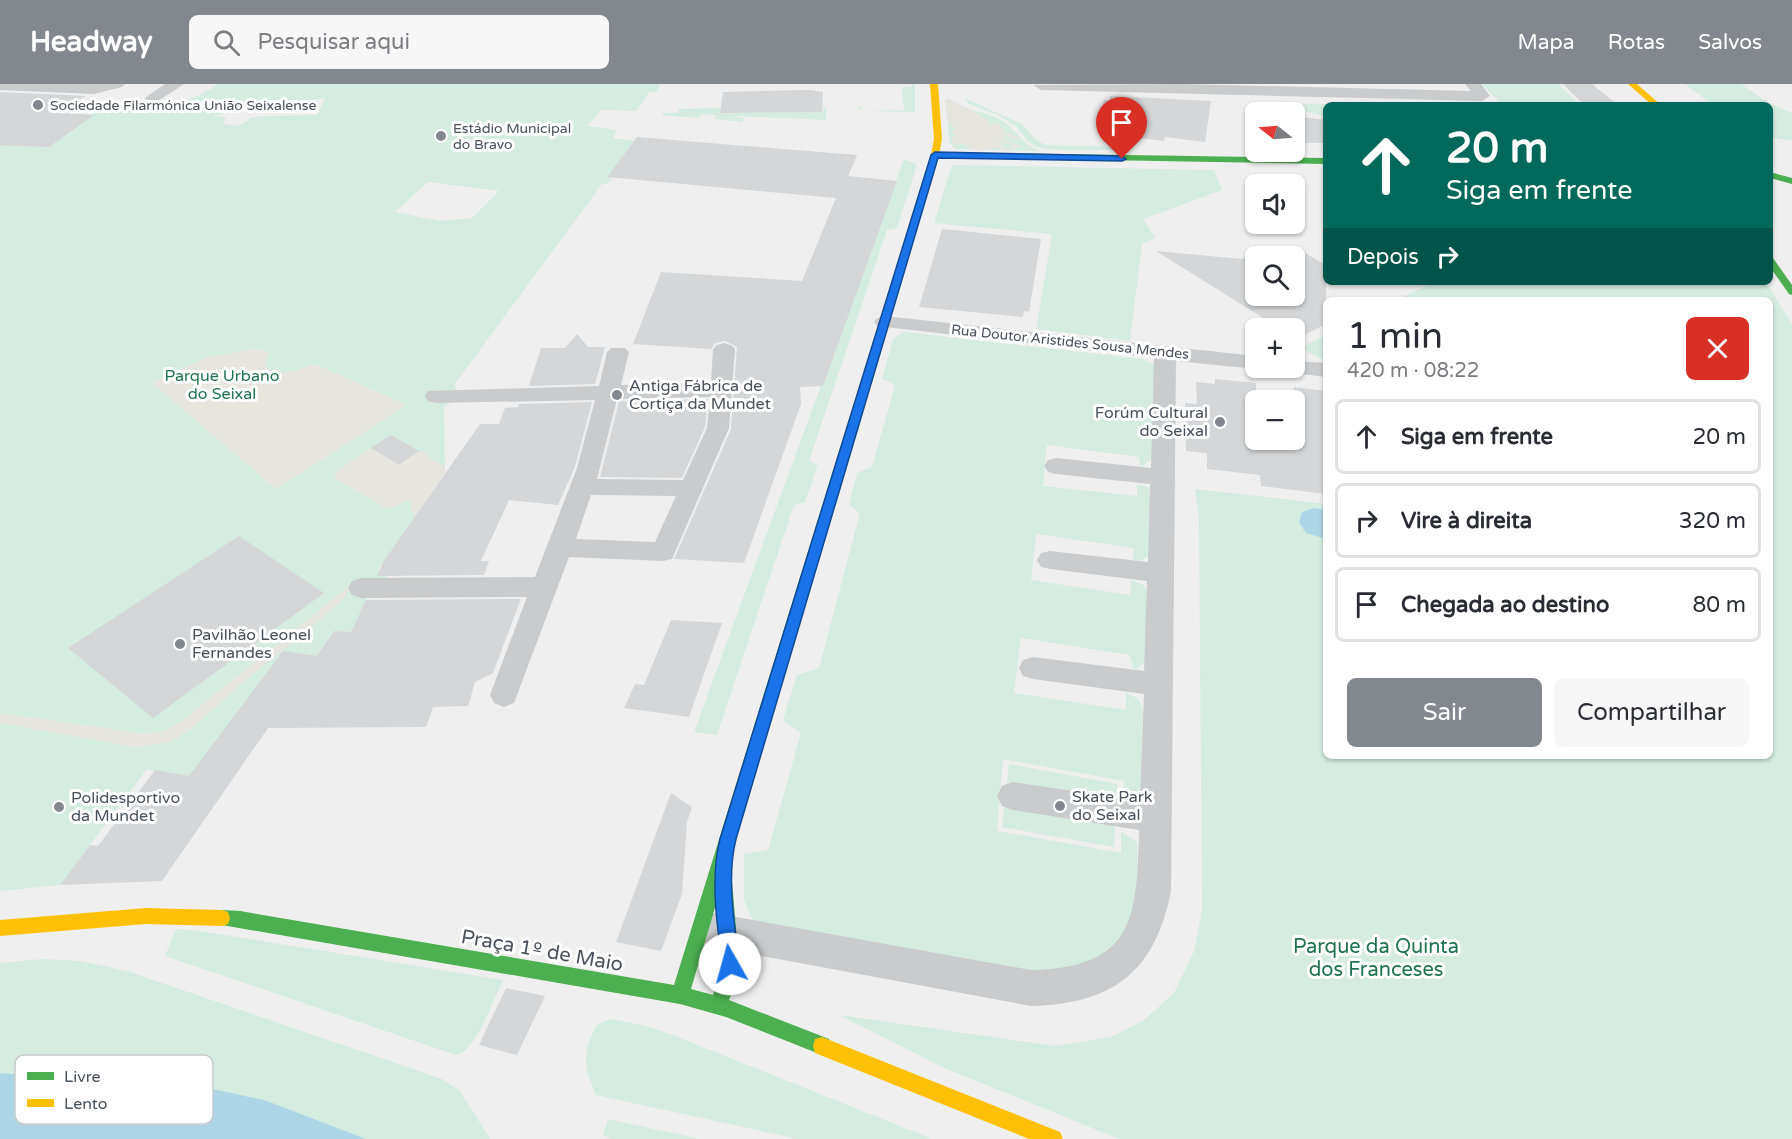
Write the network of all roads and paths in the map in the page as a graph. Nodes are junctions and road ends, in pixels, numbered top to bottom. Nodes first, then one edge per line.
1 (117, 84) edge
2 (176, 84) edge
3 (934, 84) edge
4 (1473, 84) edge
5 (1615, 84) edge
6 (1632, 84) edge
7 (0, 85) edge
8 (1041, 85) edge
9 (153, 98) dead end
10 (1636, 102) edge
11 (1653, 102) edge
12 (935, 155) junction
13 (1323, 161) edge
14 (1773, 176) edge
15 (1792, 183) edge
16 (1773, 186) edge
17 (1773, 264) edge
18 (1792, 292) edge
19 (884, 322) junction
20 (724, 349) dead end
21 (618, 351) dead end
22 (1165, 353) junction
23 (1245, 362) edge
24 (1305, 368) edge
25 (1323, 370) edge
26 (722, 390) junction
27 (609, 393) junction
28 (436, 396) dead end
29 (1056, 466) dead end
30 (1162, 477) junction
31 (582, 487) junction
32 (691, 488) junction
33 (560, 547) junction
34 (1050, 560) dead end
35 (1160, 573) junction
36 (544, 587) junction
37 (361, 588) dead end
38 (1033, 668) dead end
39 (1158, 684) junction
40 (504, 694) dead end
41 (1013, 796) dead end
42 (1156, 818) junction
43 (724, 856) junction
44 (0, 928) edge
45 (714, 930) junction
46 (680, 995) junction
47 (718, 1006) junction
48 (1053, 1139) edge

1 - 7 street
2 - 9 street
3 - 12 street
4 - 8 street
5 - 10 street
6 - 11 street
12 - 13 street
12 - 19 street
14 - 15 street
15 - 16 street
17 - 18 street
19 - 22 street, Rua Doutor Aristides Sousa Mendes
19 - 43 street
20 - 26 street
21 - 27 street
22 - 23 street, Rua Doutor Aristides Sousa Mendes
22 - 30 street
24 - 25 street
26 - 27 street
26 - 32 street
27 - 28 street
27 - 31 street
29 - 30 street
30 - 35 street
31 - 32 street
31 - 33 street
32 - 33 street
33 - 36 street
34 - 35 street
35 - 39 street
36 - 37 street
36 - 40 street
38 - 39 street
39 - 42 street
41 - 42 street
42 - 45 street
43 - 45 street
43 - 45 street
44 - 46 street, Praça 1º de Maio
45 - 46 street
45 - 47 street
46 - 47 street, Praça 1º de Maio
47 - 48 street, Praça 1º de Maio

